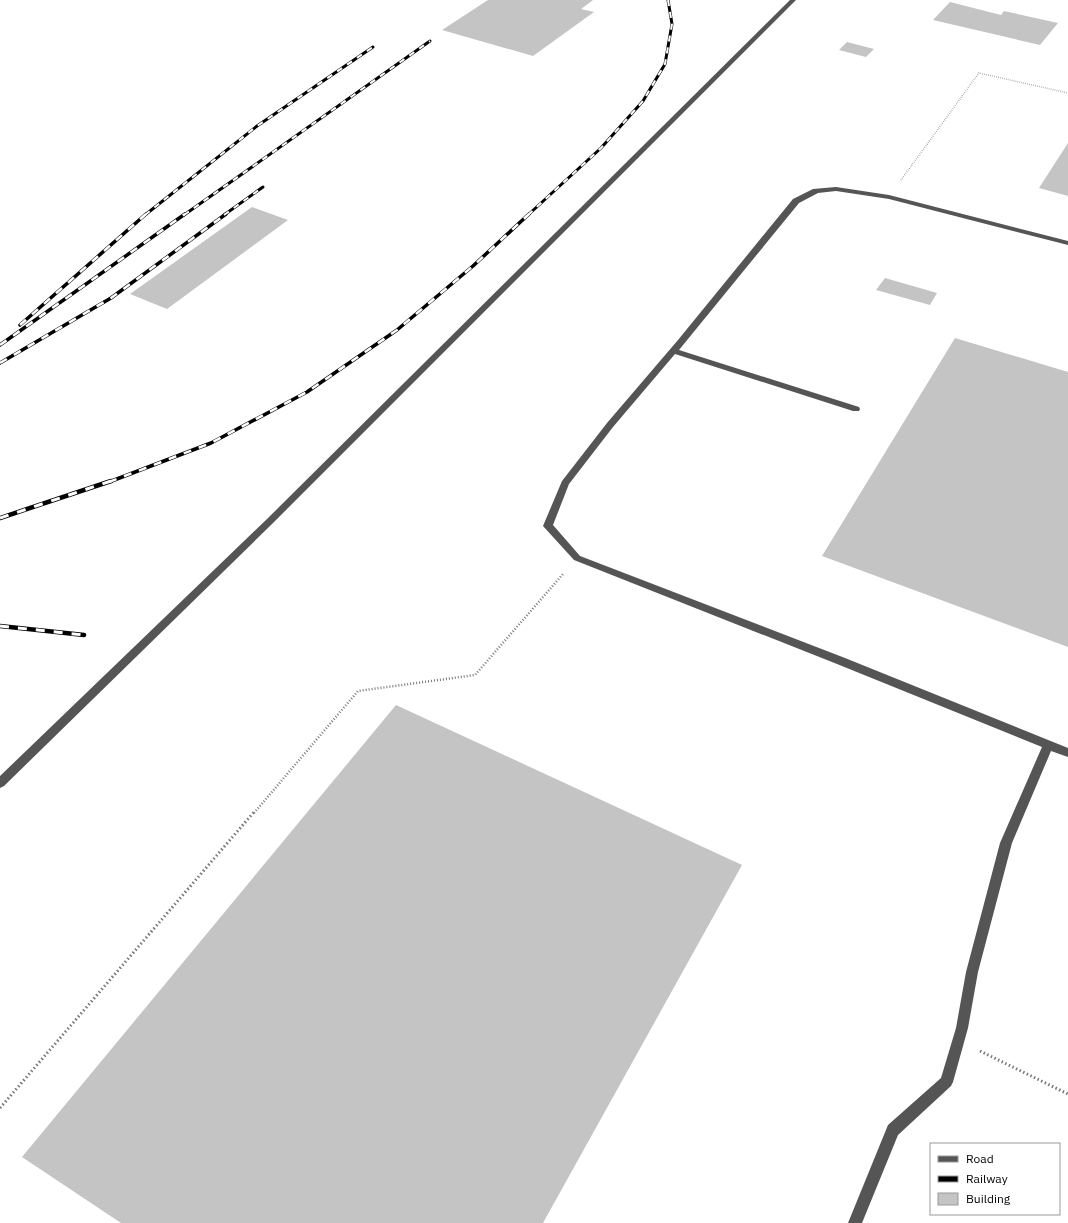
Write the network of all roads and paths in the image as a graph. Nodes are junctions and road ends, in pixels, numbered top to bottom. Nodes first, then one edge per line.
1 (793, 0) edge
2 (1068, 93) edge
3 (890, 197) junction
4 (1068, 243) edge
5 (674, 351) junction
6 (856, 410) dead end
7 (577, 558) junction
8 (1048, 745) junction
9 (1068, 753) edge
10 (0, 783) edge
11 (958, 1040) junction
12 (1068, 1094) edge
13 (0, 1108) edge
14 (855, 1223) edge

1 - 10 lane
2 - 3 path
3 - 4 lane
3 - 5 lane
5 - 6 lane
5 - 7 lane
7 - 8 lane
7 - 13 path
8 - 9 lane
8 - 11 lane
11 - 12 path
11 - 14 lane

